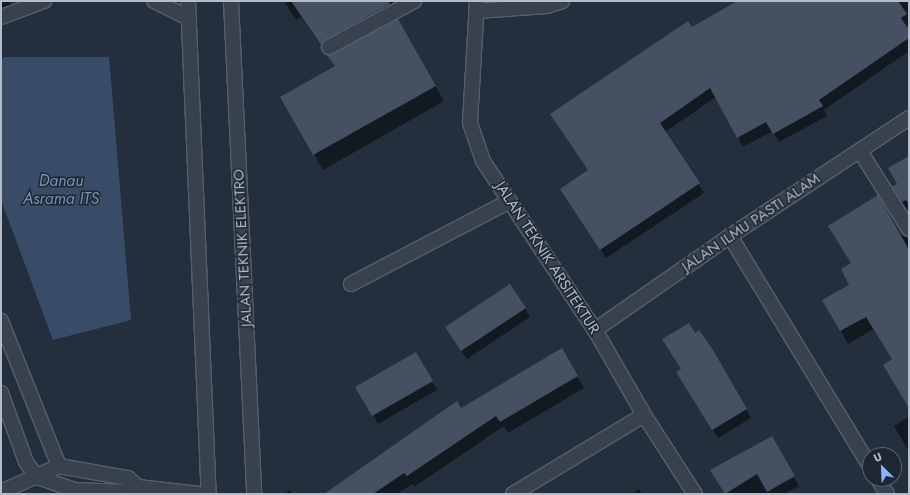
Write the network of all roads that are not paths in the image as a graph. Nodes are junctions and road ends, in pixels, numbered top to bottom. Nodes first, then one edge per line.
1 (44, 1) edge
2 (154, 1) edge
3 (188, 1) edge
4 (231, 1) edge
5 (414, 1) edge
6 (562, 1) edge
7 (477, 6) edge
8 (1, 17) edge
9 (189, 18) junction
10 (329, 47) dead end
11 (909, 118) edge
12 (860, 151) junction
13 (508, 202) junction
14 (909, 229) edge
15 (730, 236) junction
16 (351, 284) dead end
17 (1, 321) edge
18 (595, 330) junction
19 (1, 393) edge
20 (644, 414) junction
21 (862, 453) edge
22 (59, 466) junction
23 (37, 477) junction
24 (138, 487) junction
25 (2, 491) edge
26 (197, 492) edge
27 (254, 494) edge
28 (514, 494) edge
29 (695, 494) edge

1 - 8 lane
2 - 9 lane
3 - 9 lane
4 - 27 lane, JALAN TEKNIK ELEKTRO
5 - 10 lane
6 - 7 lane
7 - 13 lane, JALAN TEKNIK ARSITEKTUR
9 - 26 lane
11 - 12 lane, JALAN ILMU PASTI ALAM
12 - 14 lane
12 - 15 lane, JALAN ILMU PASTI ALAM
13 - 16 lane
13 - 18 lane, JALAN TEKNIK ARSITEKTUR
15 - 18 lane, JALAN ILMU PASTI ALAM
15 - 21 lane
17 - 22 lane
18 - 20 lane, JALAN TEKNIK ARSITEKTUR
19 - 23 lane
20 - 28 lane
20 - 29 lane, JALAN TEKNIK ARSITEKTUR
22 - 23 lane
22 - 24 lane
23 - 24 lane
23 - 25 lane
24 - 26 lane

